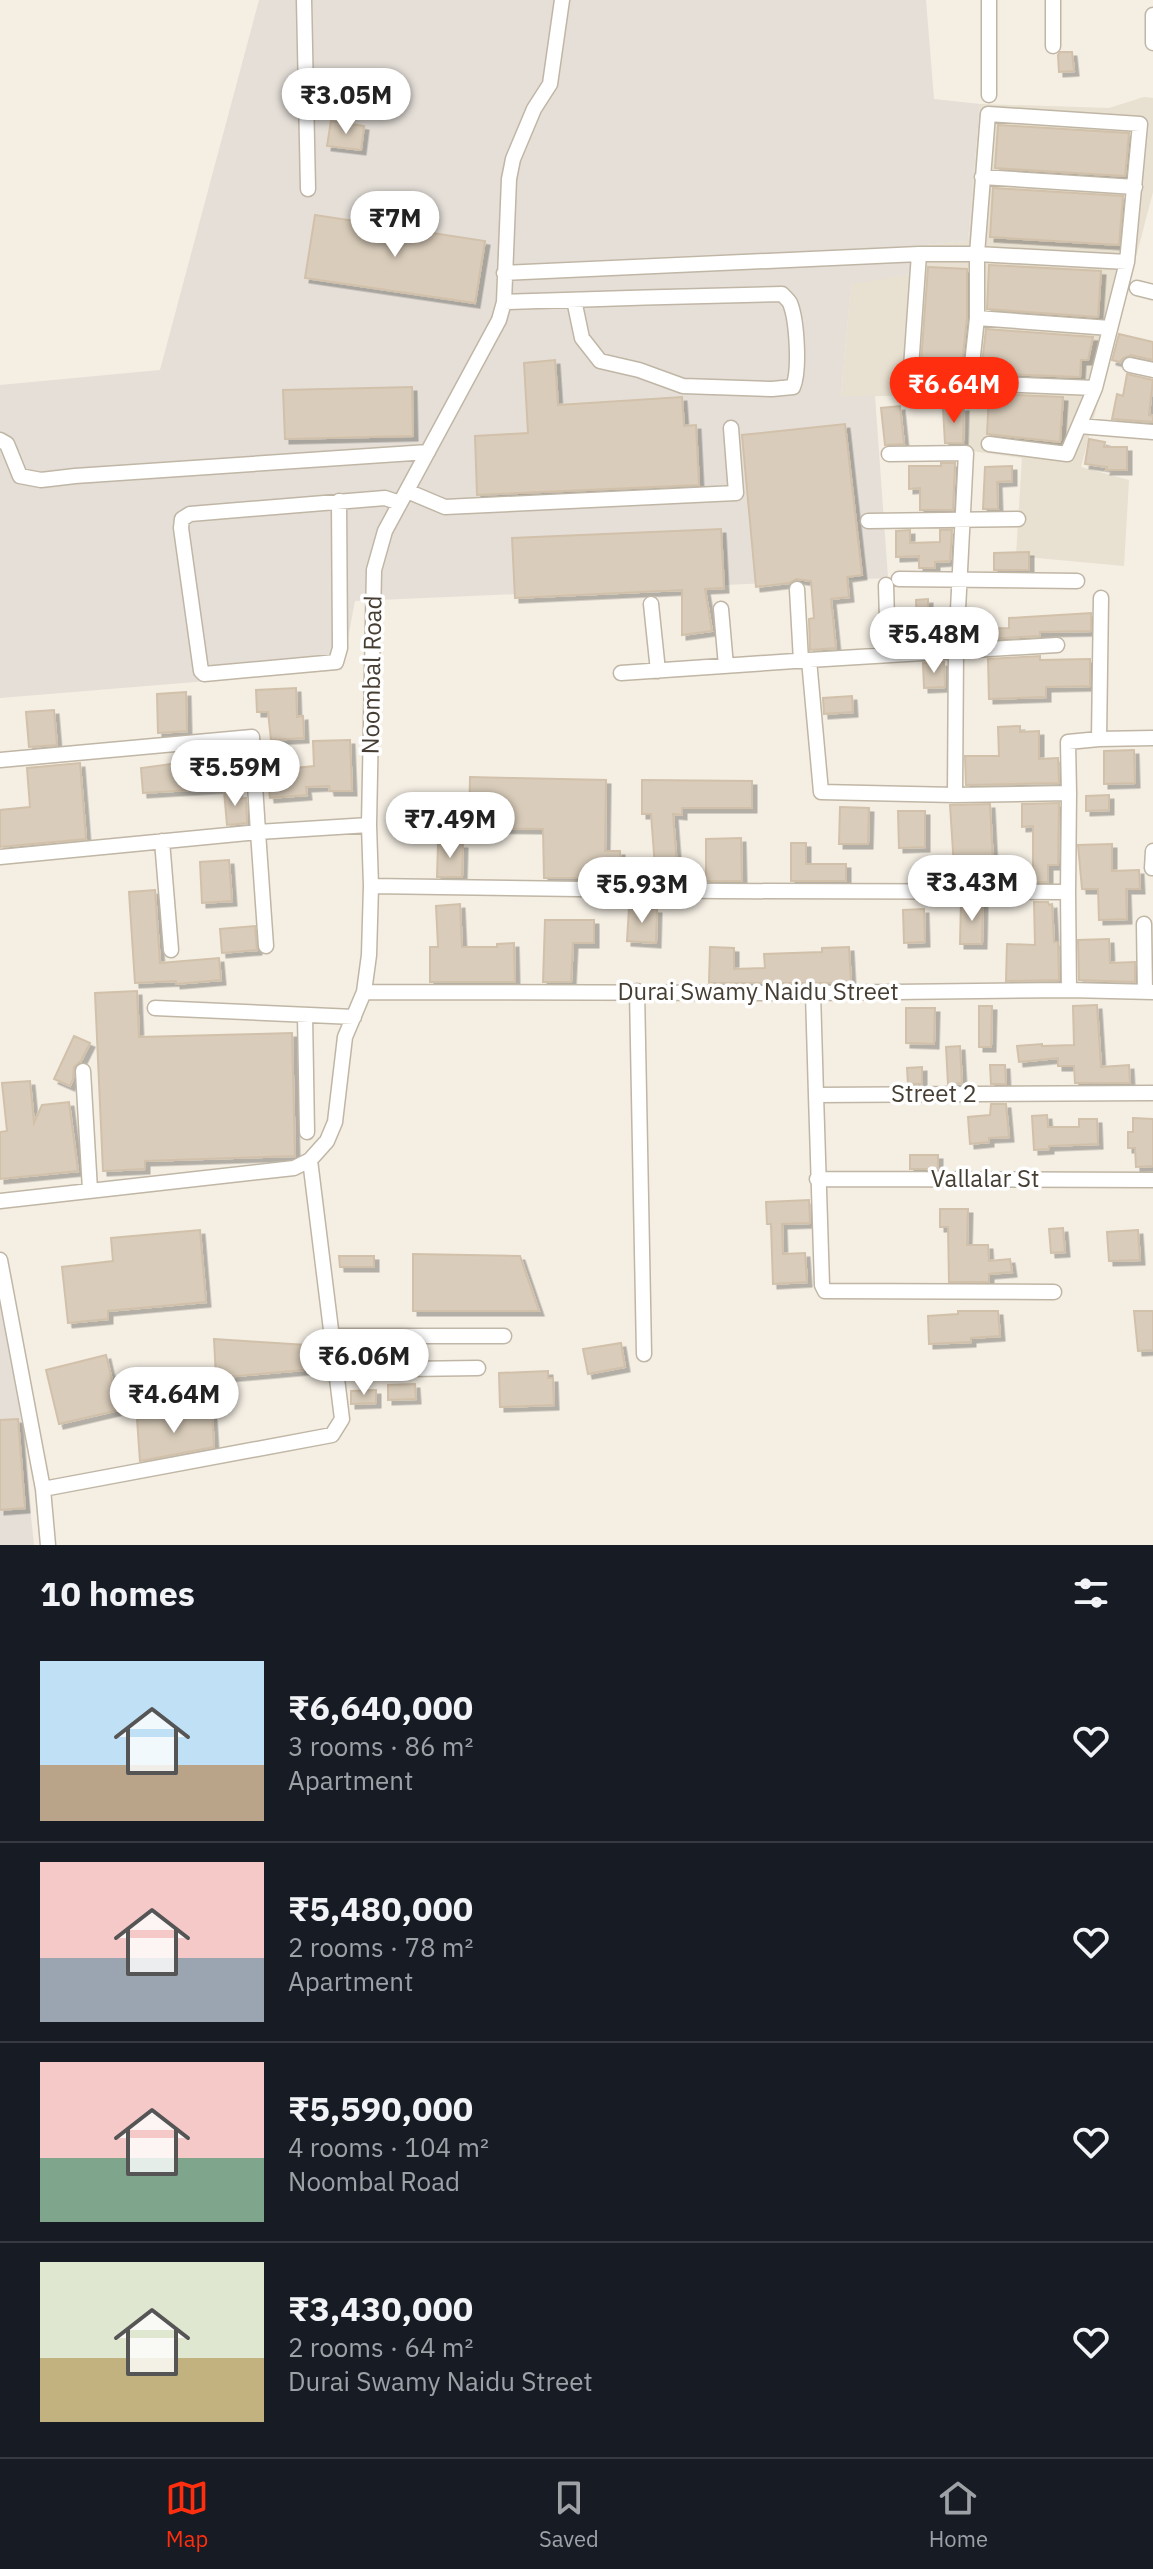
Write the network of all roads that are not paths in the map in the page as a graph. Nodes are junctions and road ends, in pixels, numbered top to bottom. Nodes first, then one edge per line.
1 (304, 0) edge
2 (562, 0) edge
3 (989, 0) edge
4 (1053, 0) edge
5 (1153, 15) edge
6 (1153, 43) edge
7 (1053, 46) dead end
8 (989, 95) dead end
9 (982, 177) junction
10 (1135, 187) junction
11 (308, 189) dead end
12 (919, 254) junction
13 (977, 254) junction
14 (1127, 262) junction
15 (504, 273) junction
16 (1137, 288) dead end
17 (1153, 292) edge
18 (574, 300) junction
19 (504, 302) junction
20 (977, 318) junction
21 (1110, 328) junction
22 (1130, 365) dead end
23 (1153, 370) edge
24 (970, 383) junction
25 (1095, 388) junction
26 (1079, 426) junction
27 (731, 428) dead end
28 (1153, 432) edge
29 (0, 440) edge
30 (989, 444) dead end
31 (428, 452) junction
32 (889, 454) dead end
33 (404, 497) junction
34 (339, 501) junction
35 (1018, 519) dead end
36 (964, 520) junction
37 (868, 521) dead end
38 (960, 580) junction
39 (1077, 581) dead end
40 (797, 589) dead end
41 (1101, 598) dead end
42 (651, 604) dead end
43 (721, 609) dead end
44 (1057, 645) dead end
45 (956, 649) junction
46 (888, 654) junction
47 (805, 660) junction
48 (726, 666) junction
49 (658, 671) junction
50 (621, 673) dead end
51 (1153, 738) edge
52 (1099, 739) junction
53 (0, 760) edge
54 (1069, 793) junction
55 (955, 795) junction
56 (369, 825) junction
57 (258, 832) junction
58 (162, 841) junction
59 (1153, 851) edge
60 (0, 857) edge
61 (1152, 868) edge
62 (371, 886) junction
63 (1068, 892) junction
64 (1144, 924) dead end
65 (266, 946) dead end
66 (171, 950) dead end
67 (1069, 990) junction
68 (637, 991) junction
69 (364, 992) junction
70 (1149, 992) edge
71 (813, 993) junction
72 (155, 1008) dead end
73 (305, 1015) junction
74 (354, 1017) junction
75 (83, 1071) dead end
76 (1153, 1093) edge
77 (816, 1095) junction
78 (307, 1132) dead end
79 (310, 1160) junction
80 (817, 1179) junction
81 (1153, 1180) edge
82 (90, 1190) junction
83 (0, 1201) edge
84 (0, 1260) edge
85 (1054, 1292) dead end
86 (333, 1336) junction
87 (504, 1336) dead end
88 (644, 1354) dead end
89 (478, 1368) dead end
90 (336, 1370) junction
91 (43, 1489) junction
92 (48, 1545) edge

1 - 11 street
2 - 15 street, Noombal Road
3 - 8 street
4 - 7 street
5 - 6 street
9 - 10 street
9 - 10 street
9 - 13 street
10 - 14 street
12 - 13 street
12 - 15 street
12 - 24 street
13 - 14 street
13 - 20 street
14 - 21 street
15 - 19 street, Noombal Road
16 - 17 street
18 - 18 street
18 - 19 street
19 - 31 street, Noombal Road
20 - 21 street
20 - 24 street
21 - 25 street
22 - 23 street
24 - 25 street
25 - 26 street
26 - 28 street
26 - 30 street
27 - 33 street
29 - 31 street
31 - 33 street, Noombal Road
32 - 36 street
33 - 34 street
33 - 56 street, Noombal Road
34 - 34 street
35 - 36 street
36 - 37 street
36 - 38 street
38 - 39 street
38 - 45 street
38 - 46 street
40 - 47 street
41 - 52 street
42 - 49 street
43 - 48 street
44 - 45 street
45 - 46 street
45 - 55 street
46 - 47 street
47 - 48 street
47 - 55 street
48 - 49 street
49 - 50 street
51 - 52 street
52 - 54 street
53 - 57 street
54 - 55 street
54 - 63 street
56 - 57 street
56 - 62 street, Noombal Road
57 - 58 street
57 - 65 street
58 - 60 street
58 - 66 street
59 - 61 street
62 - 63 street
62 - 69 street, Noombal Road
63 - 67 street
64 - 70 street
67 - 70 street, Durai Swamy Naidu Street
67 - 71 street, Durai Swamy Naidu Street
68 - 69 street, Durai Swamy Naidu Street
68 - 71 street, Durai Swamy Naidu Street
68 - 88 street
69 - 74 street, Noombal Road
71 - 77 street
72 - 73 street
73 - 74 street
73 - 78 street
74 - 79 street, Noombal Road
75 - 82 street
76 - 77 street, Street 2
77 - 80 street
79 - 82 street
79 - 86 street
80 - 81 street, Vallalar St
80 - 85 street
82 - 83 street
84 - 91 street
86 - 87 street
86 - 90 street
89 - 90 street
90 - 91 street
91 - 92 street

